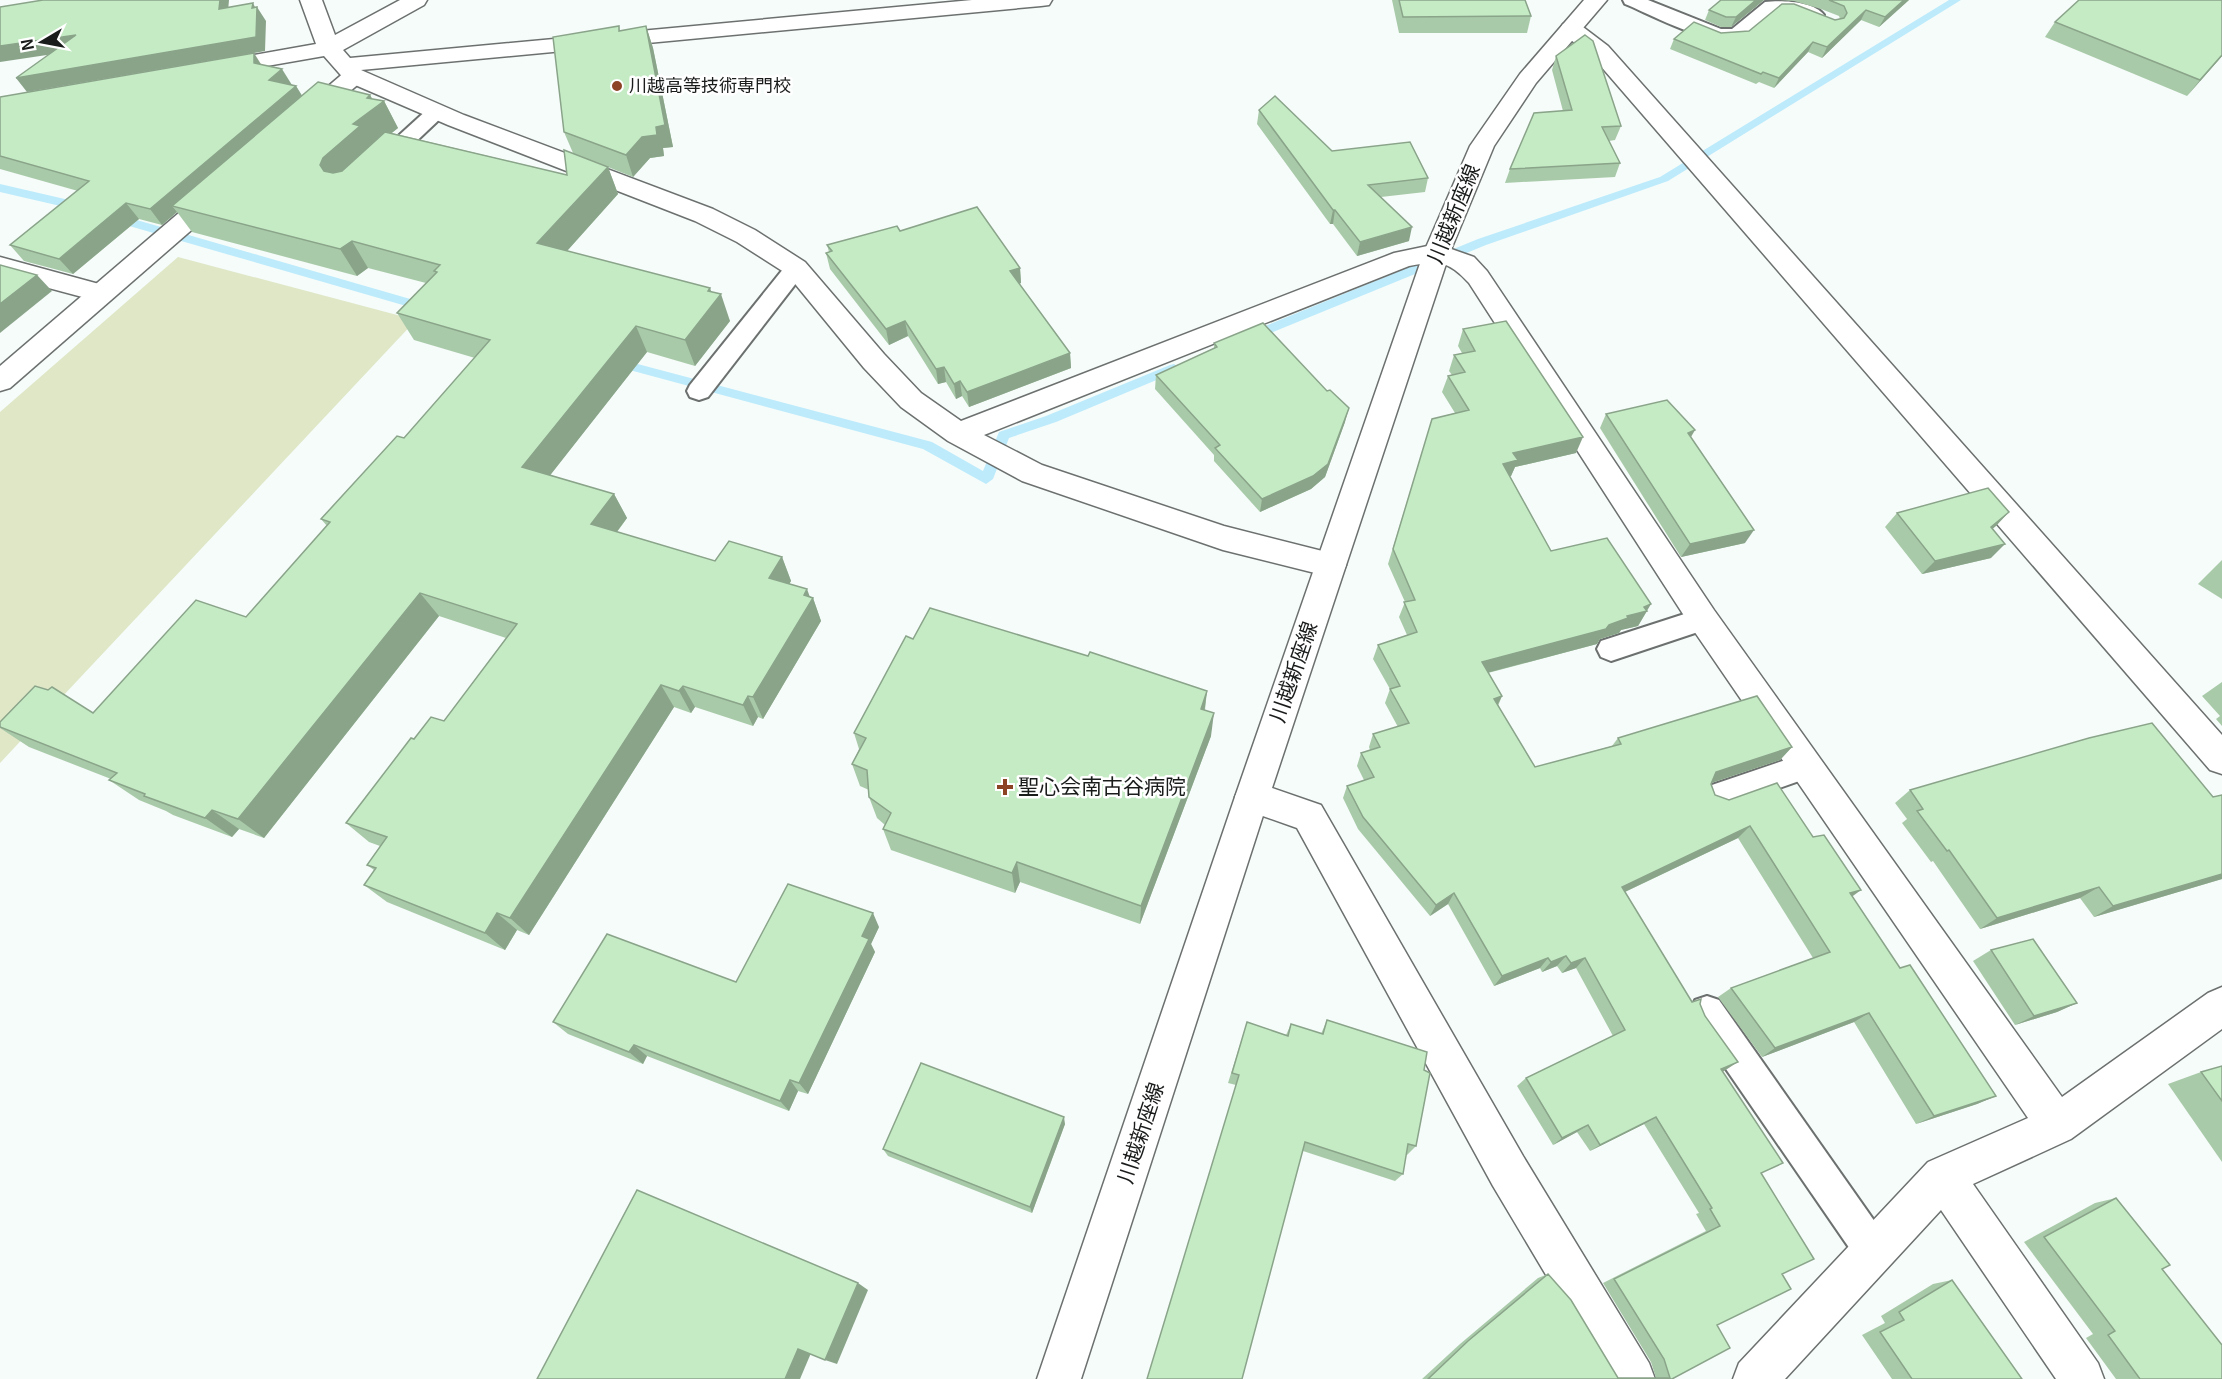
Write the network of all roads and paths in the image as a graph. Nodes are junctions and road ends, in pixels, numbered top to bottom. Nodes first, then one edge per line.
1 (311, 0) edge
2 (416, 0) edge
3 (1041, 0) edge
4 (1596, 0) edge
5 (1632, 0) edge
6 (1831, 22) edge
7 (1570, 28) junction
8 (329, 48) junction
9 (350, 70) junction
10 (200, 71) edge
11 (436, 112) junction
12 (291, 130) edge
13 (367, 176) edge
14 (237, 177) edge
15 (1437, 252) junction
16 (0, 266) edge
17 (796, 268) junction
18 (101, 293) junction
19 (0, 381) edge
20 (699, 391) dead end
21 (958, 434) junction
22 (1331, 566) junction
23 (1703, 619) junction
24 (1611, 649) edge
25 (2222, 759) edge
26 (1806, 766) junction
27 (1252, 797) junction
28 (1717, 797) edge
29 (2222, 1005) edge
30 (1707, 1012) dead end
31 (2057, 1125) junction
32 (1943, 1177) junction
33 (1874, 1252) junction
34 (1059, 1379) edge
35 (1633, 1379) edge
36 (1755, 1379) edge
37 (2082, 1379) edge

1 - 8 street
2 - 8 street
3 - 9 street
4 - 7 street, 川越新座線
5 - 6 lane
7 - 15 street, 川越新座線
7 - 25 street
8 - 9 street
8 - 10 street
9 - 11 street
9 - 12 street
11 - 13 lane
11 - 17 street
14 - 18 street
15 - 21 street
15 - 22 street, 川越新座線
15 - 23 street
16 - 18 street
17 - 20 lane
17 - 21 street
18 - 19 street
21 - 22 street
22 - 27 street, 川越新座線
23 - 24 lane
23 - 26 street
26 - 28 lane
26 - 31 street
27 - 34 street, 川越新座線
27 - 35 street
29 - 31 street
30 - 33 lane
31 - 32 street
32 - 33 street
32 - 37 street
33 - 36 street

